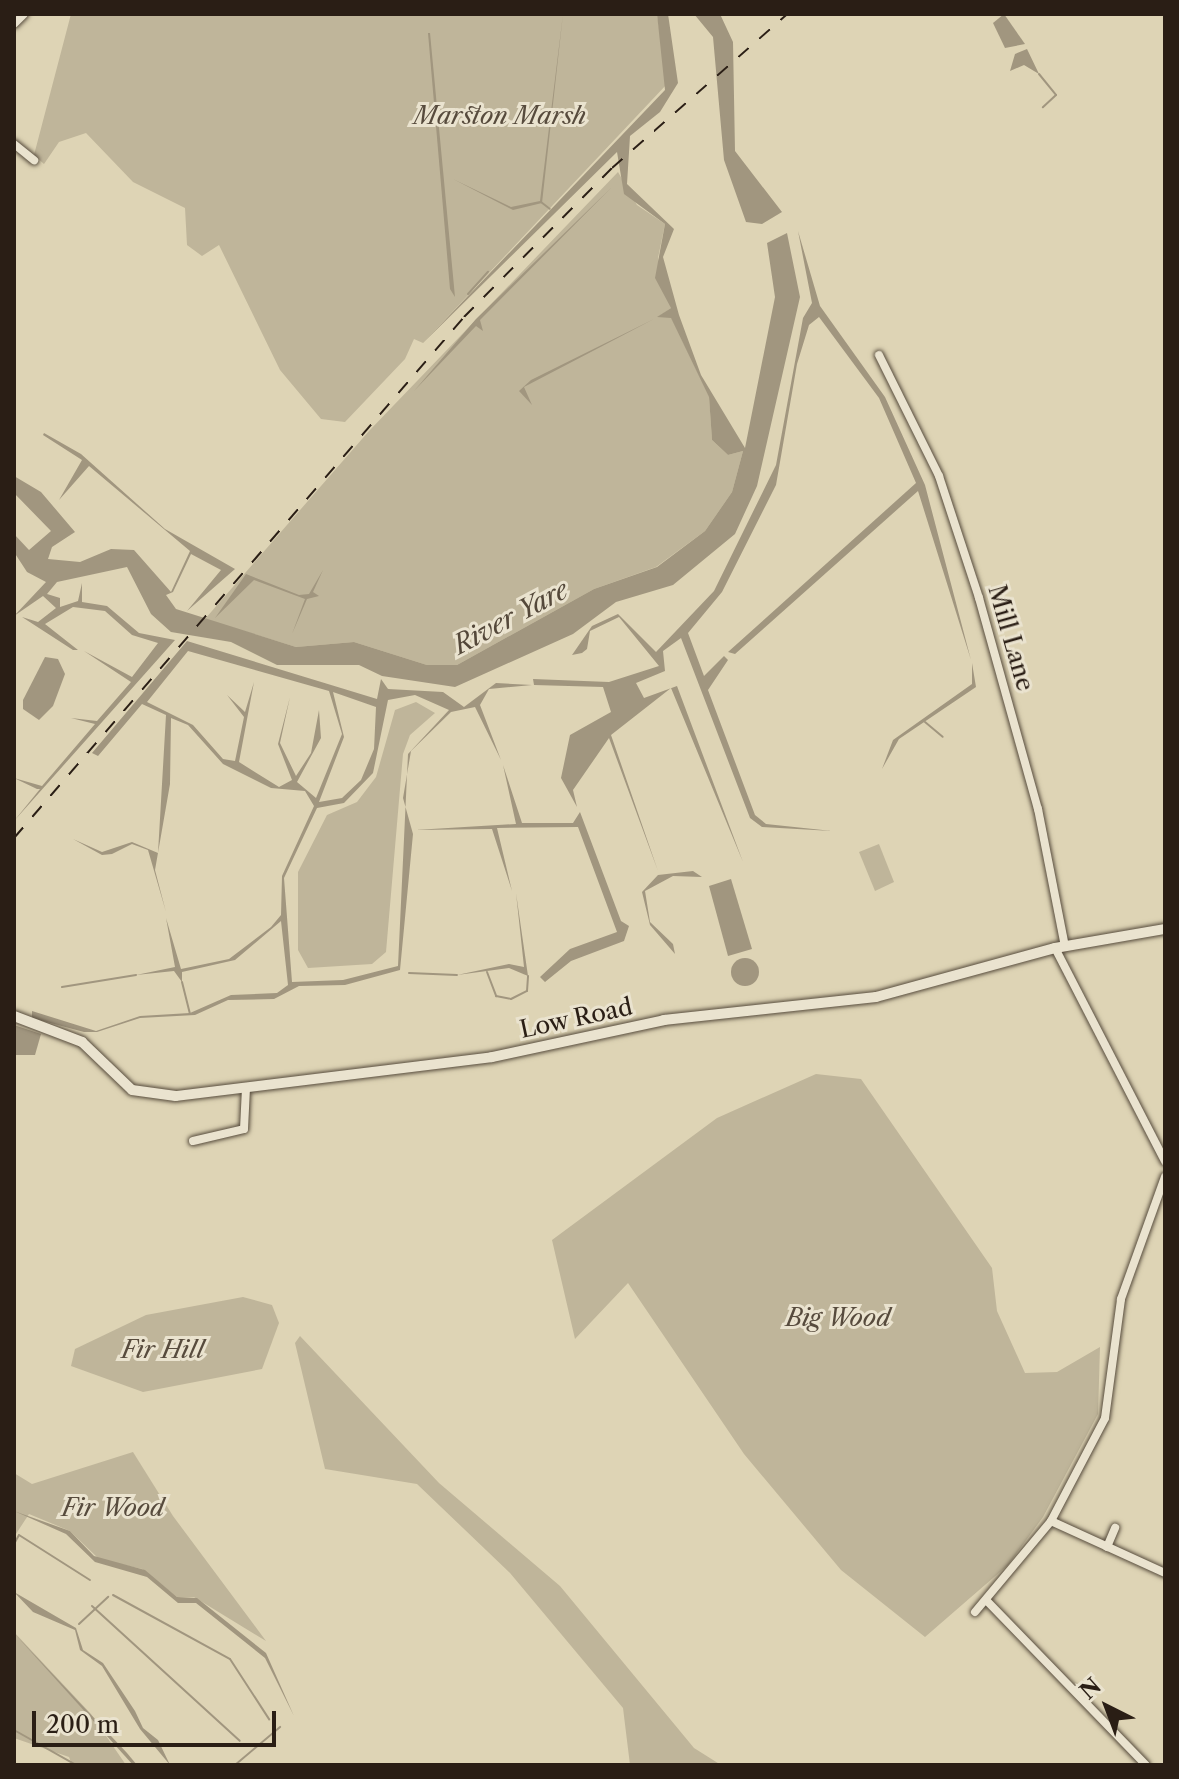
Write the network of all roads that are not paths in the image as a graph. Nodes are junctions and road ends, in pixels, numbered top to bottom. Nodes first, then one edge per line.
1 (14, 144) edge
2 (34, 160) dead end
3 (879, 355) dead end
4 (1165, 929) edge
5 (1060, 947) junction
6 (14, 1016) edge
7 (246, 1088) junction
8 (193, 1141) dead end
9 (1165, 1161) edge
10 (1165, 1177) edge
11 (1051, 1521) junction
12 (1115, 1528) dead end
13 (1107, 1547) junction
14 (1165, 1573) edge
15 (987, 1601) junction
16 (975, 1612) dead end
17 (1146, 1765) edge

1 - 2 street
3 - 5 street, Mill Lane
4 - 5 street, Low Road
5 - 7 street, Low Road
5 - 9 street, Mill Lane
6 - 7 street, Low Road
7 - 8 street
10 - 11 street
11 - 13 street
11 - 15 street
12 - 13 street
13 - 14 street
15 - 16 street
15 - 17 street

